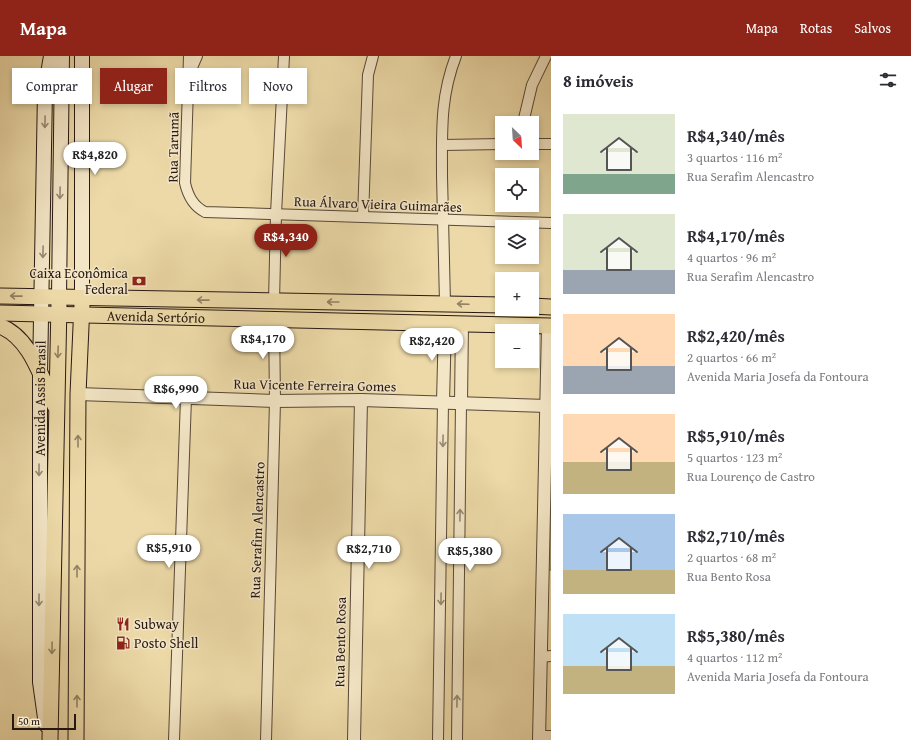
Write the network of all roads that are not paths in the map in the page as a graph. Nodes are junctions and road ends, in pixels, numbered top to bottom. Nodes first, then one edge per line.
1 (51, 56) edge
2 (62, 56) edge
3 (82, 56) edge
4 (189, 56) edge
5 (198, 56) edge
6 (284, 56) edge
7 (373, 56) edge
8 (456, 56) edge
9 (546, 56) edge
10 (189, 68) edge
11 (193, 68) edge
12 (188, 104) edge
13 (525, 116) edge
14 (495, 144) edge
15 (539, 144) edge
16 (551, 144) edge
17 (442, 145) junction
18 (205, 212) joint
19 (276, 214) junction
20 (364, 217) junction
21 (442, 219) junction
22 (551, 223) edge
23 (0, 296) edge
24 (42, 297) junction
25 (59, 297) junction
26 (82, 297) junction
27 (274, 302) junction
28 (445, 303) junction
29 (495, 305) edge
30 (539, 306) edge
31 (551, 306) edge
32 (0, 313) edge
33 (42, 313) junction
34 (59, 313) junction
35 (82, 314) junction
36 (274, 320) junction
37 (445, 322) junction
38 (462, 322) junction
39 (0, 326) edge
40 (549, 326) edge
41 (40, 376) junction
42 (78, 394) junction
43 (186, 398) junction
44 (361, 400) junction
45 (275, 401) junction
46 (444, 402) junction
47 (461, 403) junction
48 (549, 406) edge
49 (56, 409) junction
50 (546, 574) edge
51 (440, 641) junction
52 (458, 641) junction
53 (546, 656) edge
54 (543, 737) edge
55 (49, 740) edge
56 (76, 740) edge
57 (174, 740) edge
58 (266, 740) edge
59 (354, 740) edge
60 (438, 740) edge
61 (457, 740) edge

1 -> 24 main road, Avenida Assis Brasil
2 -> 25 main road, Avenida Assis Brasil
3 - 26 main road
4 - 10 street, Rua Tarumã
5 - 11 street
6 - 19 street
7 - 20 street
8 - 17 street
9 - 13 street
12 - 18 street, Rua Tarumã
14 - 17 street
15 - 16 street
17 - 21 street
18 - 19 street, Rua Álvaro Vieira Guimarães
19 - 20 street, Rua Álvaro Vieira Guimarães
19 - 27 street
20 - 21 street, Rua Álvaro Vieira Guimarães
21 - 22 street, Rua Álvaro Vieira Guimarães
21 - 28 street
24 -> 23 main road, Avenida Sertório
24 - 25 main road, Avenida Sertório
24 - 33 main road, Avenida Assis Brasil
25 - 26 main road, Avenida Sertório
25 - 34 main road, Avenida Assis Brasil
27 -> 26 main road, Avenida Sertório
26 - 35 main road
28 -> 27 main road, Avenida Sertório
29 -> 28 main road, Avenida Sertório
30 - 31 main road
32 - 33 main road, Avenida Sertório
33 - 34 main road, Avenida Sertório
33 - 41 main road, Avenida Assis Brasil
34 - 35 main road, Avenida Sertório
34 -> 49 main road, Avenida Assis Brasil
35 - 36 main road, Avenida Sertório
35 - 42 main road
36 - 37 main road, Avenida Sertório
36 - 45 street, Rua Serafim Alencastro
37 - 38 main road, Avenida Sertório
37 - 46 street
38 - 40 main road, Avenida Sertório
38 - 47 street
39 - 41 main road
40 - 48 street
41 - 49 main road
41 -> 55 main road, Avenida Assis Brasil
42 - 43 street, Rua Vicente Ferreira Gomes
56 -> 42 main road
43 - 45 street, Rua Vicente Ferreira Gomes
43 - 57 street
44 - 45 street, Rua Vicente Ferreira Gomes
44 - 46 street, Rua Vicente Ferreira Gomes
44 - 59 street, Rua Bento Rosa
45 - 58 street, Rua Serafim Alencastro
46 - 47 street, Rua Vicente Ferreira Gomes
46 -> 51 street
47 - 48 street, Rua Vicente Ferreira Gomes
52 -> 47 street
48 - 50 street
49 -> 55 main road, Avenida Assis Brasil
50 - 53 street
51 - 52 street
51 - 60 street
61 -> 52 street
53 - 54 street

